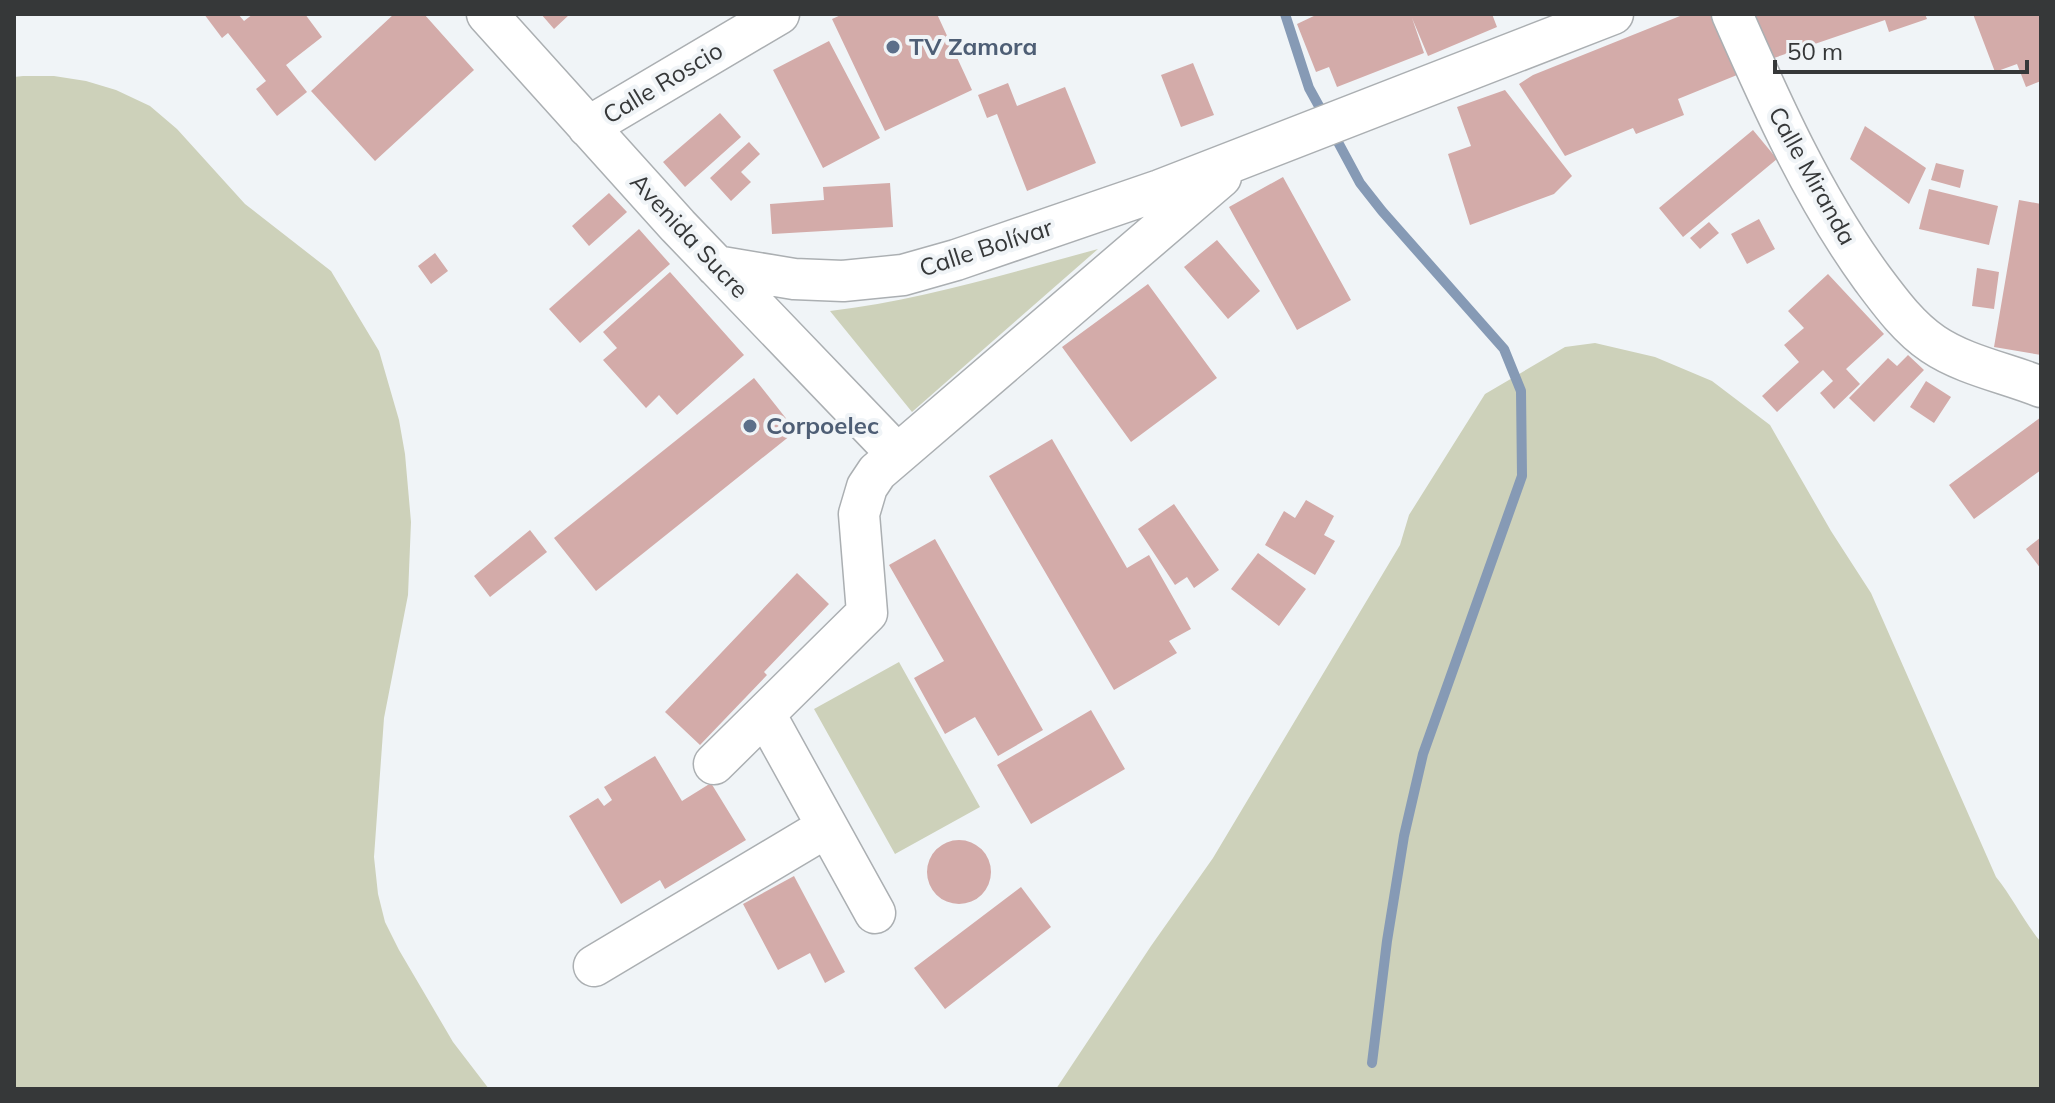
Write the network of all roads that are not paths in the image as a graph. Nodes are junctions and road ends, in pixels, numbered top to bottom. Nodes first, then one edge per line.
1 (487, 14) edge
2 (779, 14) edge
3 (1613, 14) edge
4 (1732, 14) edge
5 (588, 127) junction
6 (1245, 156) junction
7 (716, 266) junction
8 (2041, 387) edge
9 (896, 453) junction
10 (765, 714) junction
11 (714, 764) dead end
12 (827, 827) junction
13 (875, 913) dead end
14 (594, 966) dead end

1 - 5 street, Avenida Sucre
2 - 5 street, Calle Roscio
3 - 6 street, Calle Bolívar
4 - 8 street, Calle Miranda
5 - 7 street, Avenida Sucre
6 - 7 street, Calle Bolívar
6 - 9 street, Calle Bolívar
7 - 9 street, Avenida Sucre
9 - 10 street, Calle Bolívar
10 - 11 street, Calle Bolívar
10 - 12 street
12 - 13 street
12 - 14 street

